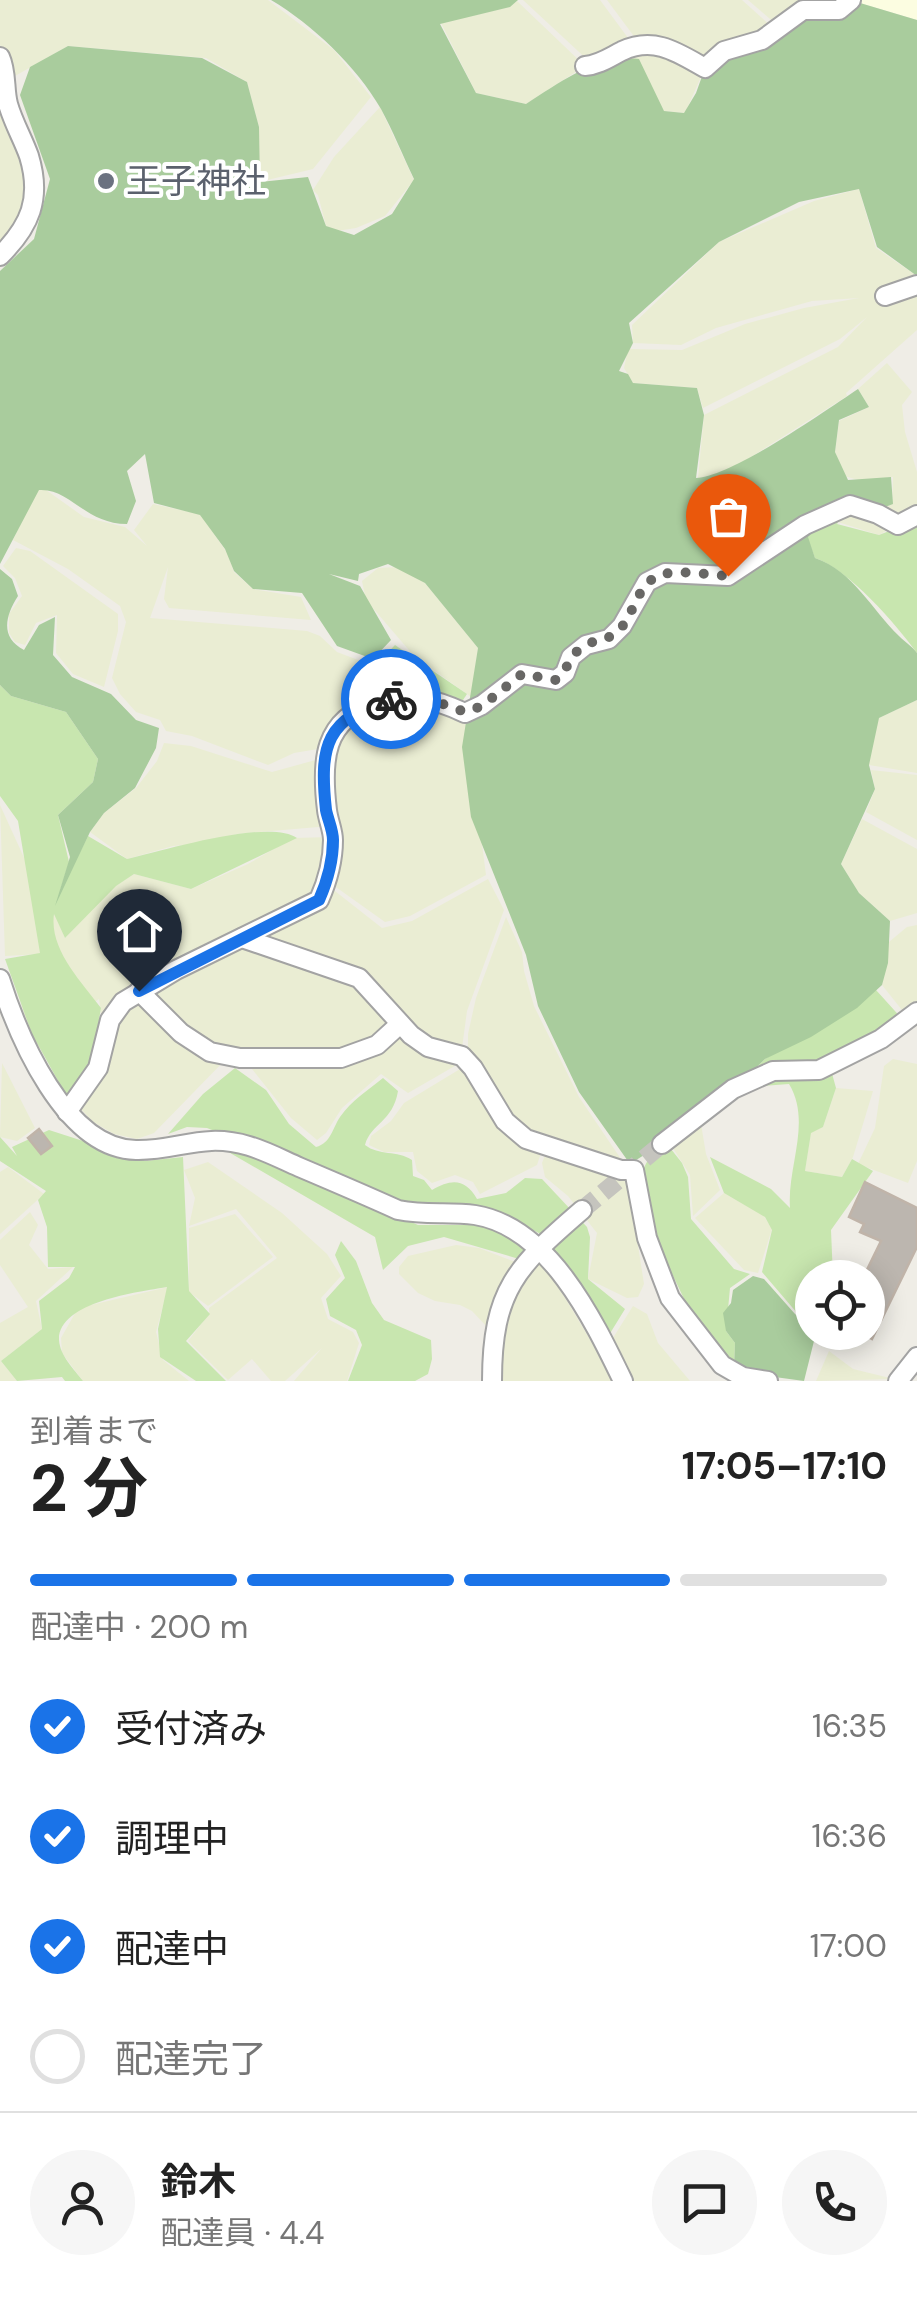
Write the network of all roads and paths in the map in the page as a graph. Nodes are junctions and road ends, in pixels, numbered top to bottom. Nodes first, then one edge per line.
1 (851, 0) edge
2 (0, 58) edge
3 (585, 66) dead end
4 (0, 256) edge
5 (917, 285) edge
6 (884, 296) dead end
7 (917, 515) edge
8 (242, 938) junction
9 (0, 979) edge
10 (139, 991) junction
11 (917, 1012) edge
12 (400, 1024) junction
13 (67, 1112) junction
14 (662, 1144) tunnel mouth
15 (582, 1210) tunnel mouth
16 (540, 1246) junction
17 (915, 1363) edge
18 (492, 1381) edge
19 (623, 1381) edge
20 (768, 1381) edge
21 (898, 1381) edge

1 - 3 street
2 - 4 street
5 - 6 street
7 - 8 street
8 - 10 street
8 - 12 street
9 - 13 street
10 - 12 street
10 - 13 street
11 - 14 street
12 - 20 street
13 - 16 street
15 - 16 street
16 - 18 street
16 - 19 street
17 - 21 street

